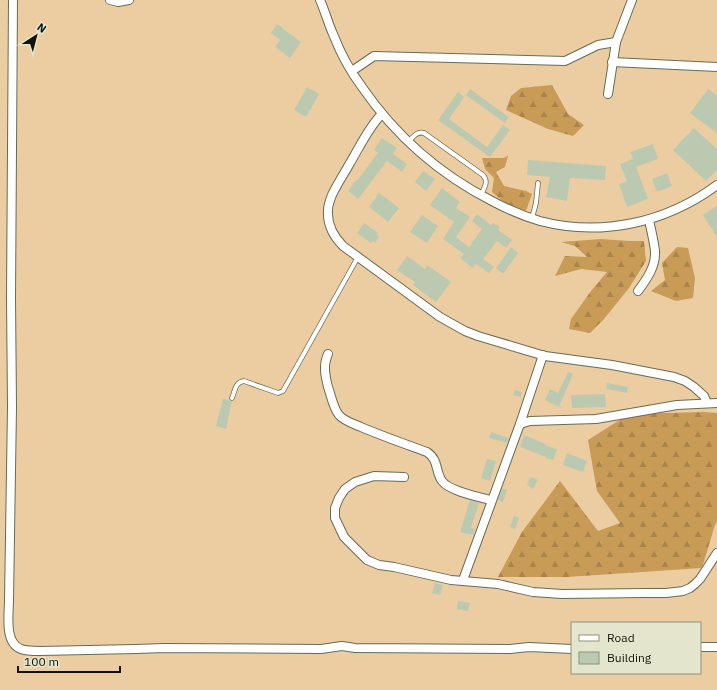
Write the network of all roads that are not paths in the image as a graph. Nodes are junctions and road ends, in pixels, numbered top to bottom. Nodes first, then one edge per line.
1 (13, 0) edge
2 (110, 0) edge
3 (129, 0) edge
4 (320, 0) edge
5 (632, 0) edge
6 (616, 42) junction
7 (612, 62) junction
8 (717, 67) edge
9 (352, 71) junction
10 (608, 94) dead end
11 (382, 114) junction
12 (408, 142) junction
13 (538, 183) dead end
14 (717, 185) edge
15 (481, 195) junction
16 (532, 218) junction
17 (649, 220) junction
18 (358, 257) junction
19 (638, 291) dead end
20 (328, 354) dead end
21 (543, 355) junction
22 (232, 398) dead end
23 (707, 404) junction
24 (717, 404) edge
25 (520, 424) junction
26 (404, 477) dead end
27 (491, 500) junction
28 (717, 553) edge
29 (463, 580) junction
30 (701, 647) edge
31 (717, 647) edge
32 (571, 648) edge

1 - 32 street
2 - 3 street
4 - 9 street
5 - 6 street
6 - 7 street
6 - 9 street
7 - 8 street
7 - 10 street
9 - 11 street
11 - 12 street
11 - 18 street
12 - 15 street
12 - 15 lane
13 - 16 lane
14 - 17 street
15 - 16 street
16 - 17 street
17 - 19 street
18 - 21 street
18 - 22 lane
20 - 27 street
21 - 23 street
21 - 25 street
23 - 24 street
23 - 25 street
25 - 27 street
26 - 29 street
27 - 29 street
28 - 29 street
30 - 31 street

